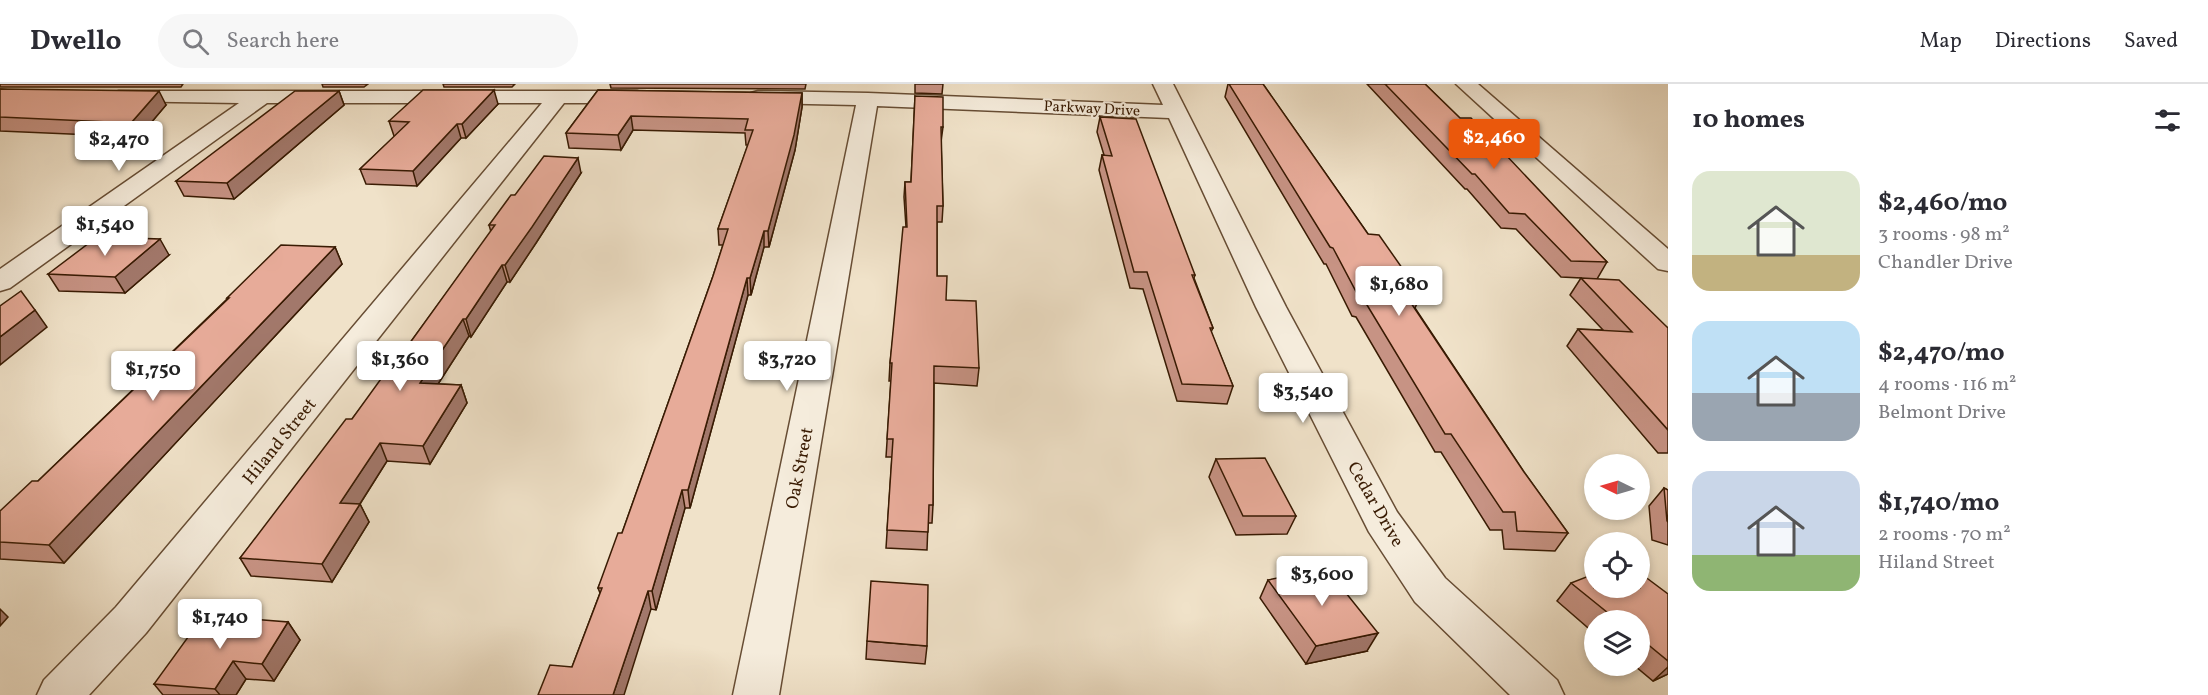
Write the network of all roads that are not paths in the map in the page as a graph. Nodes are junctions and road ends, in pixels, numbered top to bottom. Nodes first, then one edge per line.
1 (1466, 84) edge
2 (654, 96) edge
3 (103, 97) edge
4 (262, 97) junction
5 (558, 97) junction
6 (737, 97) edge
7 (1170, 98) edge
8 (868, 99) junction
9 (1668, 263) edge
10 (0, 282) edge
11 (60, 695) edge
12 (756, 695) edge
13 (1541, 695) edge

1 - 9 street
2 - 5 street
3 - 4 street
4 - 5 street
4 - 10 street
5 - 11 street, Hiland Street
6 - 8 street, Parkway Drive
7 - 8 street, Parkway Drive
7 - 13 street, Cedar Drive
8 - 12 street, Oak Street

